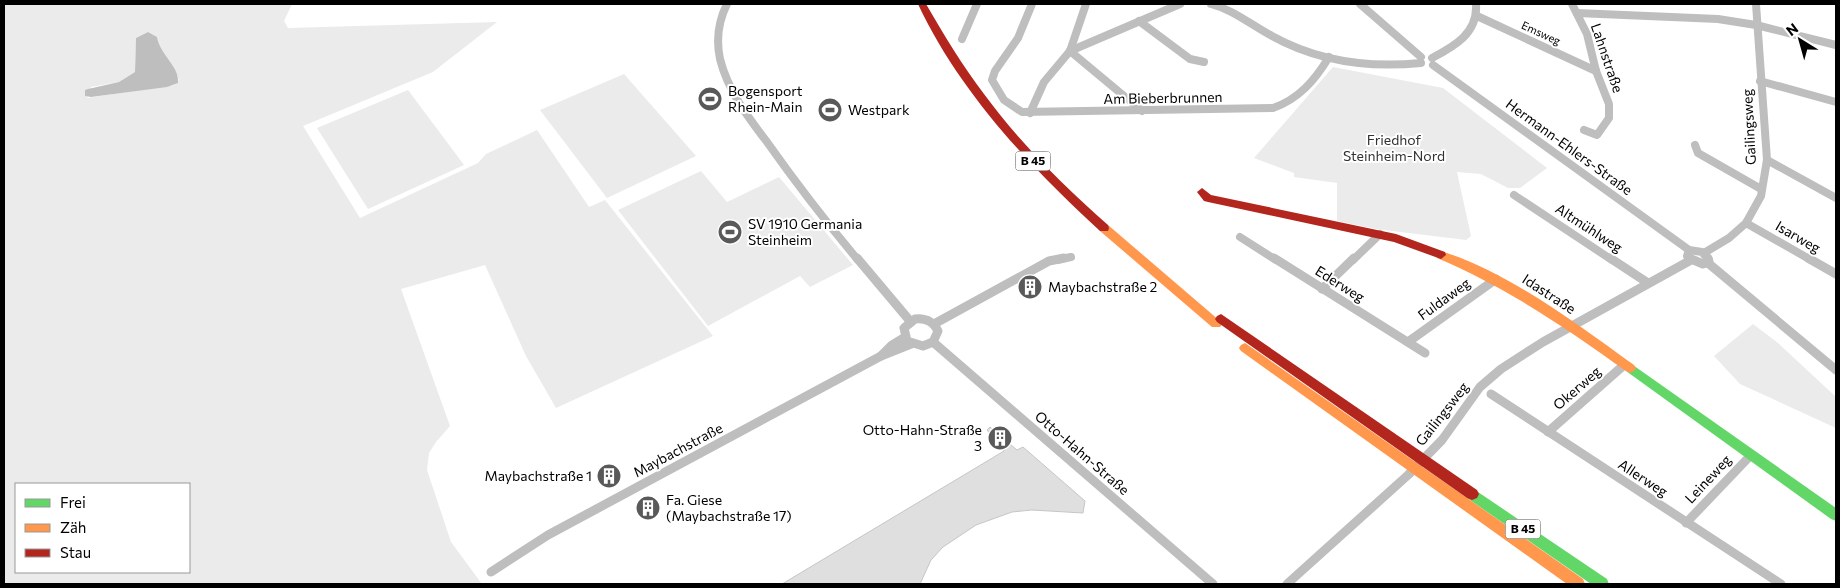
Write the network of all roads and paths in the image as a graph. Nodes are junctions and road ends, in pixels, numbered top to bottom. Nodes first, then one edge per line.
1 (727, 4) edge
2 (922, 4) edge
3 (977, 4) edge
4 (1032, 4) edge
5 (1086, 4) edge
6 (1180, 4) edge
7 (1212, 4) edge
8 (1360, 4) edge
9 (1476, 4) edge
10 (1572, 4) edge
11 (1756, 4) edge
12 (1577, 13) junction
13 (1477, 16) junction
14 (1139, 21) junction
15 (1756, 25) junction
16 (962, 39) dead end
17 (1836, 44) edge
18 (1070, 51) junction
19 (1329, 57) junction
20 (1421, 60) junction
21 (1204, 62) dead end
22 (1433, 62) junction
23 (1596, 71) junction
24 (1760, 81) junction
25 (1836, 102) edge
26 (1142, 112) junction
27 (1030, 113) junction
28 (1584, 130) dead end
29 (1696, 145) dead end
30 (1766, 160) junction
31 (1762, 189) junction
32 (1202, 192) dead end
33 (1514, 195) dead end
34 (1836, 198) edge
35 (1746, 223) junction
36 (1380, 234) junction
37 (1240, 238) dead end
38 (1689, 250) junction
39 (1704, 253) junction
40 (1071, 257) dead end
41 (1691, 260) junction
42 (1708, 263) junction
43 (1836, 274) edge
44 (1496, 279) junction
45 (1648, 283) junction
46 (1322, 289) junction
47 (1218, 321) junction
48 (910, 322) junction
49 (934, 324) junction
50 (1571, 326) junction
51 (908, 340) junction
52 (933, 342) junction
53 (1408, 342) junction
54 (1425, 353) dead end
55 (1624, 365) junction
56 (1836, 370) edge
57 (1491, 394) dead end
58 (1548, 432) junction
59 (1751, 454) junction
60 (1836, 515) edge
61 (1686, 523) junction
62 (491, 572) dead end
63 (1213, 584) edge
64 (1286, 584) edge
65 (1578, 584) edge
66 (1602, 584) edge
67 (1781, 584) edge

1 - 48 street
2 - 47 main road, B 45
3 - 16 street
4 - 27 street, Am Bieberbrunnen
5 - 18 street
6 - 14 street
7 - 19 street
8 - 20 street
9 - 13 street
10 - 12 street, Lahnstraße
11 - 15 street, Gailingsweg
12 - 15 street
12 - 23 street, Lahnstraße
13 - 22 street
13 - 23 street, Emsweg
14 - 18 street
14 - 21 street
15 - 17 street
15 - 24 street, Gailingsweg
18 - 26 street
18 - 27 street
19 - 20 street
19 - 26 street, Am Bieberbrunnen
20 - 22 street
22 - 38 street, Hermann-Ehlers-Straße
23 - 28 street, Lahnstraße
24 - 25 street
24 - 30 street, Gailingsweg
26 - 27 street, Am Bieberbrunnen
29 - 31 street
30 - 31 street, Gailingsweg
30 - 34 street
31 - 35 street, Gailingsweg
32 - 36 main road, Idastraße
33 - 45 street, Altmühlweg
35 - 39 street, Gailingsweg
35 - 43 street, Isarweg
36 - 44 main road, Idastraße
36 - 46 street
37 - 46 street, Ederweg
38 - 39 street
38 - 41 street
39 - 42 street
40 - 49 street
41 - 42 street
41 - 45 street, Gailingsweg
42 - 56 street
44 - 50 main road, Idastraße
44 - 53 street, Fuldaweg
45 - 50 street, Gailingsweg
46 - 53 street, Ederweg
47 - 65 main road, B 45
47 - 66 main road, B 45
48 - 49 street
48 - 51 street
49 - 52 street
50 - 55 main road, Idastraße
50 - 64 street, Gailingsweg
51 - 52 street
51 - 62 street, Maybachstraße
52 - 63 street, Otto-Hahn-Straße
53 - 54 street, Ederweg
55 - 58 street, Okerweg
55 - 59 main road, Idastraße
57 - 58 street, Allerweg
58 - 61 street, Allerweg
59 - 60 main road, Idastraße
59 - 61 street, Leineweg
61 - 67 street, Allerweg

